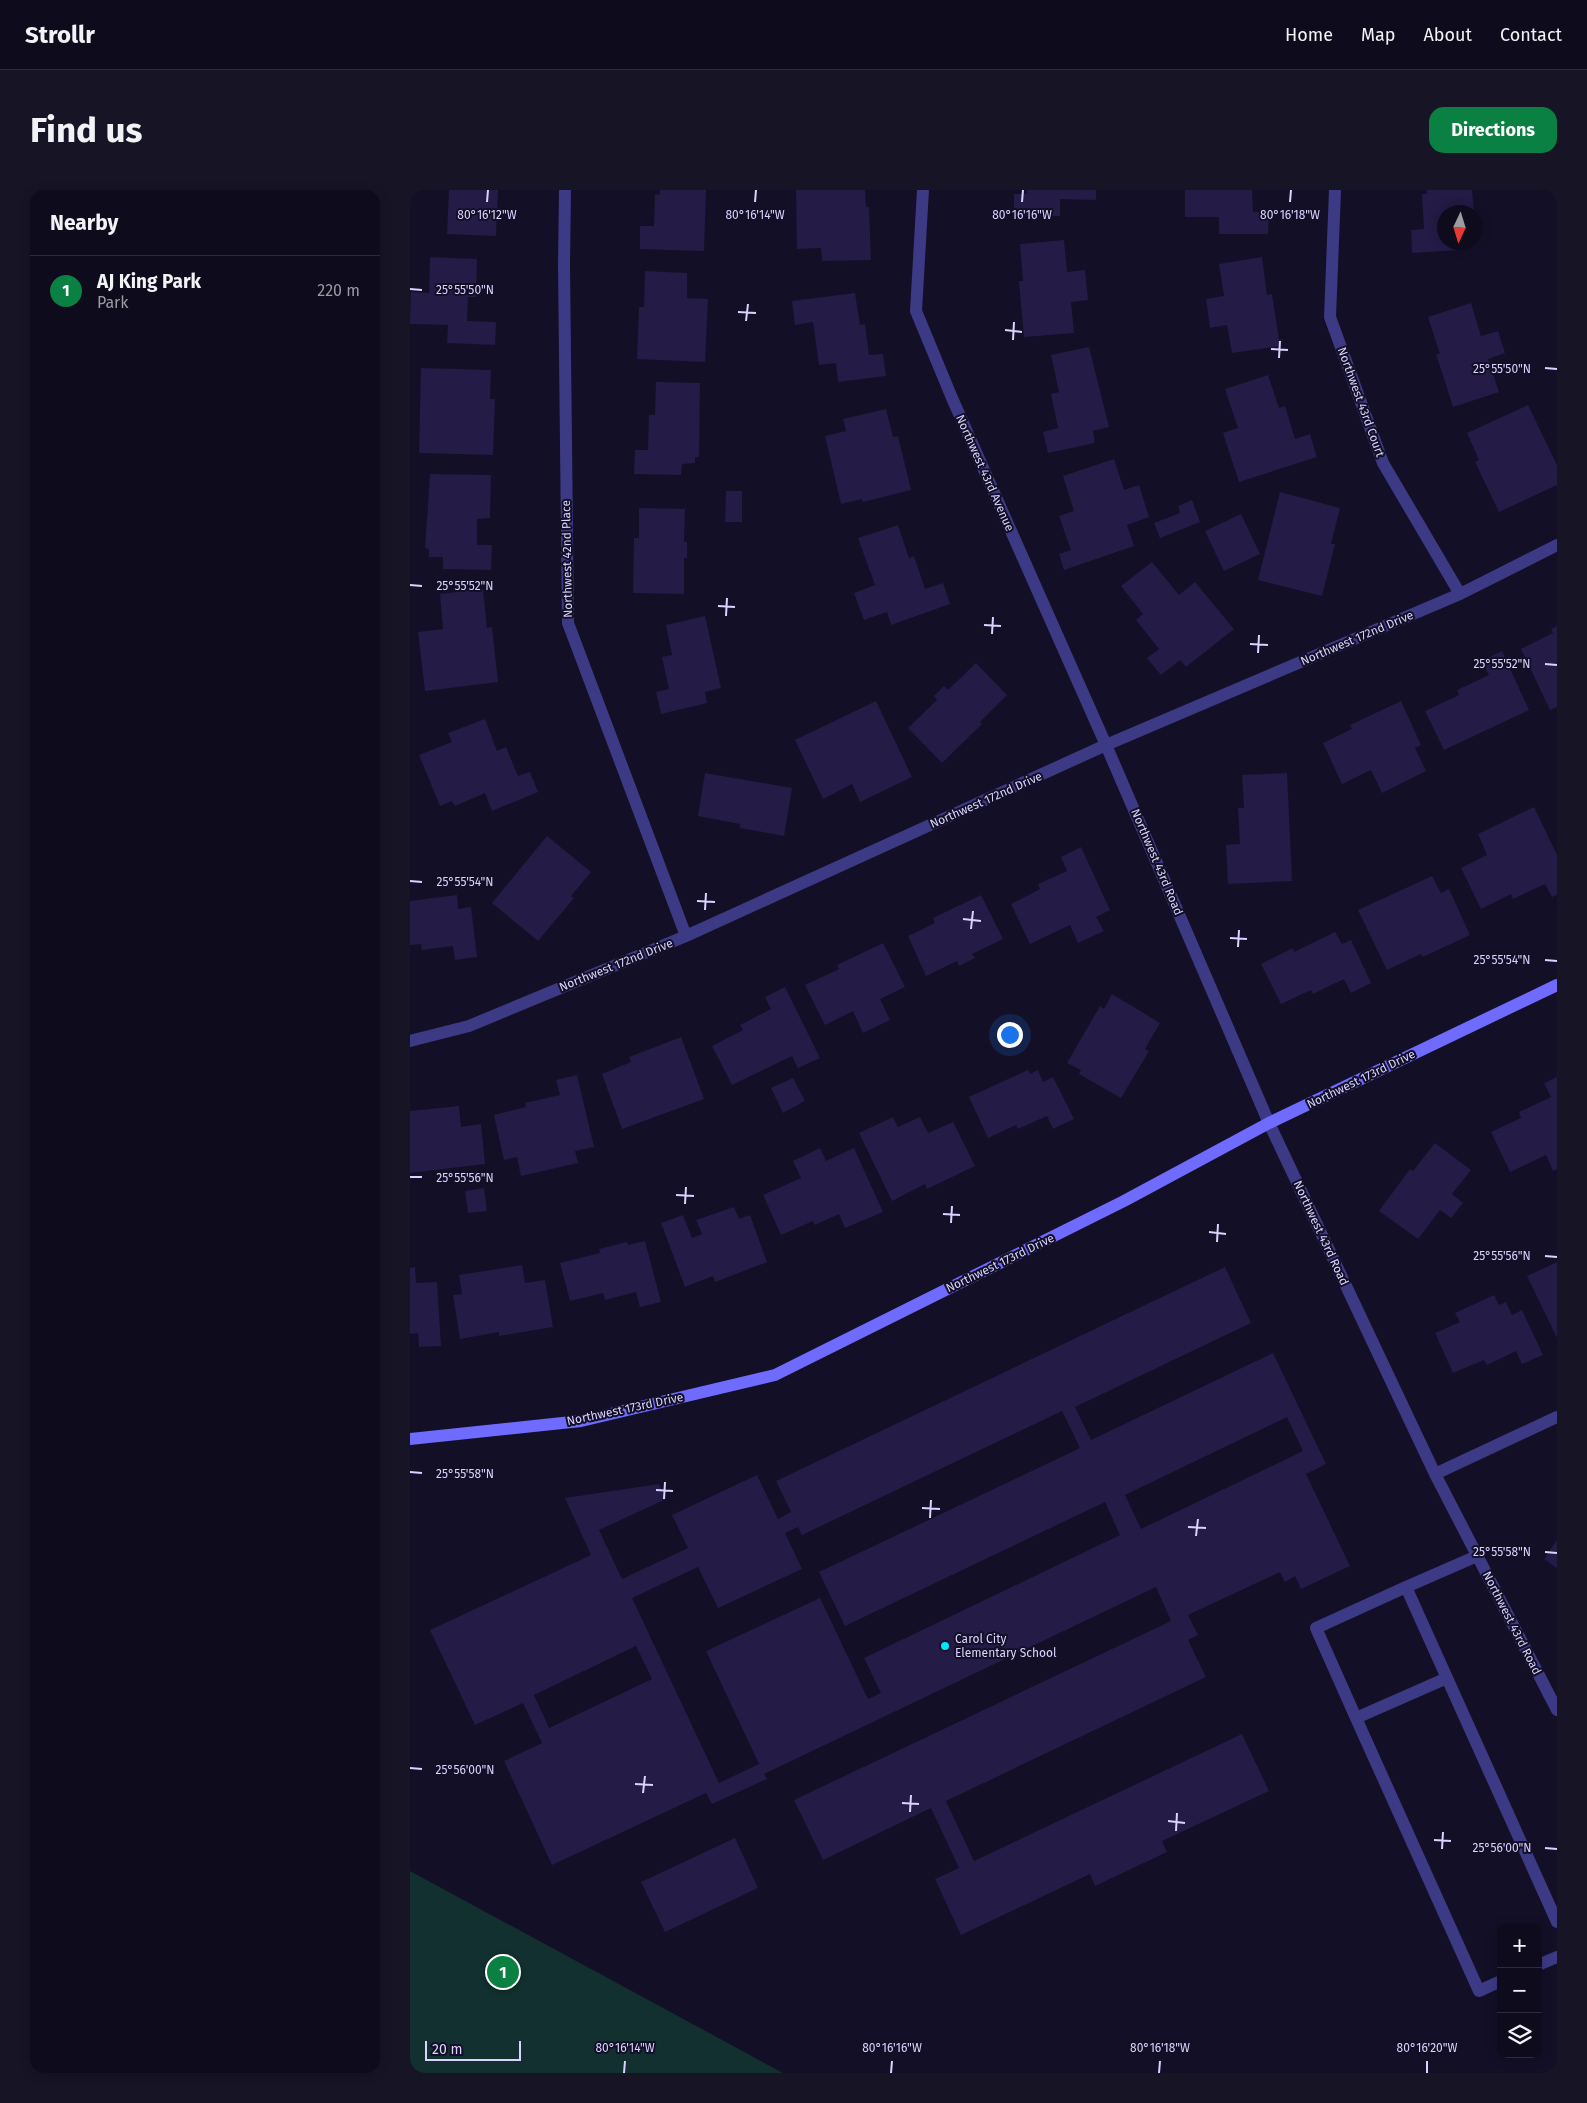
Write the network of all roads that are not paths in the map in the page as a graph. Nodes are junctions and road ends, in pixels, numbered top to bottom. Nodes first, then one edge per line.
1 (565, 190) edge
2 (923, 190) edge
3 (1335, 190) edge
4 (1557, 545) edge
5 (1460, 594) junction
6 (1106, 745) junction
7 (686, 936) junction
8 (1557, 985) edge
9 (410, 1041) edge
10 (1269, 1123) junction
11 (1557, 1417) edge
12 (410, 1439) edge
13 (1435, 1474) junction
14 (1478, 1556) junction
15 (1406, 1588) junction
16 (1447, 1678) junction
17 (1557, 1710) edge
18 (1356, 1718) junction
19 (1557, 1922) edge
20 (1557, 1957) edge
21 (1542, 1963) edge
22 (1497, 1984) edge

1 - 7 street, Northwest 42nd Place
2 - 6 street, Northwest 43rd Avenue
3 - 5 street, Northwest 43rd Court
4 - 5 street, Northwest 172nd Drive
5 - 6 street, Northwest 172nd Drive
6 - 7 street, Northwest 172nd Drive
6 - 10 street, Northwest 43rd Road
7 - 9 street, Northwest 172nd Drive
8 - 10 street, Northwest 173rd Drive
10 - 12 street, Northwest 173rd Drive
10 - 13 street, Northwest 43rd Road
11 - 13 street
13 - 14 street, Northwest 43rd Road
14 - 15 street
14 - 17 street, Northwest 43rd Road
15 - 16 street
15 - 18 street
16 - 18 street
16 - 19 street
18 - 22 street
20 - 21 street

